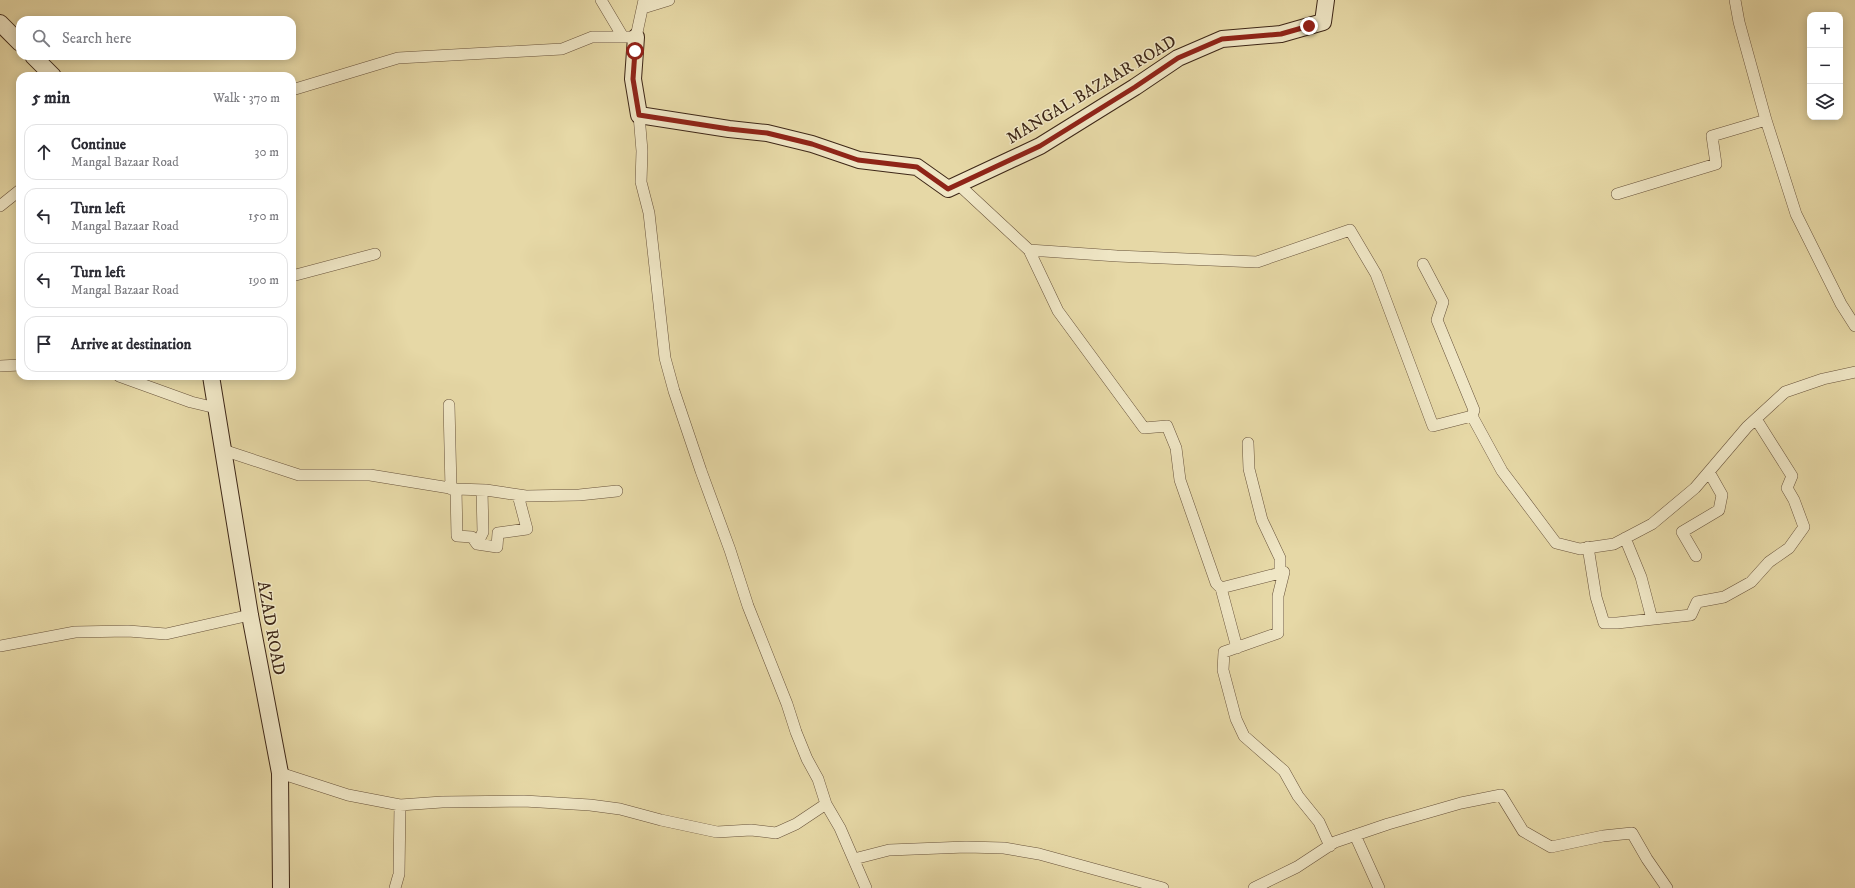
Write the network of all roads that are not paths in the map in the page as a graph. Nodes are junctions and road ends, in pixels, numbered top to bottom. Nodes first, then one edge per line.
1 (601, 0) edge
2 (669, 0) edge
3 (1326, 0) edge
4 (1734, 0) edge
5 (644, 4) edge
6 (0, 23) edge
7 (629, 37) junction
8 (16, 39) edge
9 (37, 60) edge
10 (49, 72) edge
11 (296, 89) edge
12 (639, 115) junction
13 (1766, 120) junction
14 (958, 184) junction
15 (16, 193) edge
16 (1617, 194) dead end
17 (0, 206) edge
18 (1029, 250) junction
19 (375, 254) dead end
20 (1423, 264) dead end
21 (296, 275) edge
22 (1855, 326) edge
23 (16, 365) edge
24 (0, 366) edge
25 (1855, 372) edge
26 (130, 380) edge
27 (212, 380) edge
28 (449, 405) dead end
29 (216, 408) junction
30 (1472, 416) junction
31 (1756, 419) junction
32 (1248, 443) dead end
33 (223, 450) junction
34 (1708, 472) junction
35 (453, 489) junction
36 (482, 490) junction
37 (617, 490) dead end
38 (518, 495) junction
39 (1625, 538) junction
40 (477, 544) junction
41 (1588, 547) junction
42 (1696, 556) dead end
43 (1280, 573) junction
44 (1221, 588) junction
45 (250, 614) junction
46 (1652, 619) junction
47 (0, 646) edge
48 (1237, 648) junction
49 (280, 773) junction
50 (826, 804) junction
51 (400, 806) junction
52 (1355, 835) junction
53 (1330, 846) junction
54 (854, 859) junction
55 (282, 888) edge
56 (395, 888) edge
57 (866, 888) edge
58 (1163, 888) edge
59 (1254, 888) edge
60 (1379, 888) edge
61 (1667, 888) edge

1 - 7 street
2 - 5 street
3 - 14 street, MANGAL BAZAAR ROAD
4 - 13 street
5 - 7 street
6 - 8 street
7 - 11 street
7 - 12 street
9 - 10 street
12 - 14 street, MANGAL BAZAAR ROAD
12 - 50 street
13 - 16 street
13 - 22 street
14 - 18 street
15 - 17 street
18 - 30 street
18 - 44 street
19 - 21 street
20 - 30 street
23 - 24 street
25 - 31 street
26 - 29 street
27 - 29 street, AZAD ROAD
28 - 35 street
29 - 33 street, AZAD ROAD
30 - 41 street
31 - 34 street
31 - 46 street
32 - 43 street
33 - 35 street
33 - 45 street, AZAD ROAD
34 - 39 street
34 - 42 street
35 - 36 street
35 - 40 street
36 - 38 street
36 - 40 street
37 - 38 street
38 - 40 street
39 - 41 street
39 - 46 street
41 - 46 street
43 - 44 street
43 - 48 street
44 - 48 street
45 - 47 street
45 - 49 street, AZAD ROAD
48 - 53 street
49 - 51 street
49 - 55 street, AZAD ROAD
50 - 51 street
50 - 54 street
51 - 56 street
52 - 53 street
52 - 60 street
52 - 61 street
53 - 59 street
54 - 57 street
54 - 58 street

